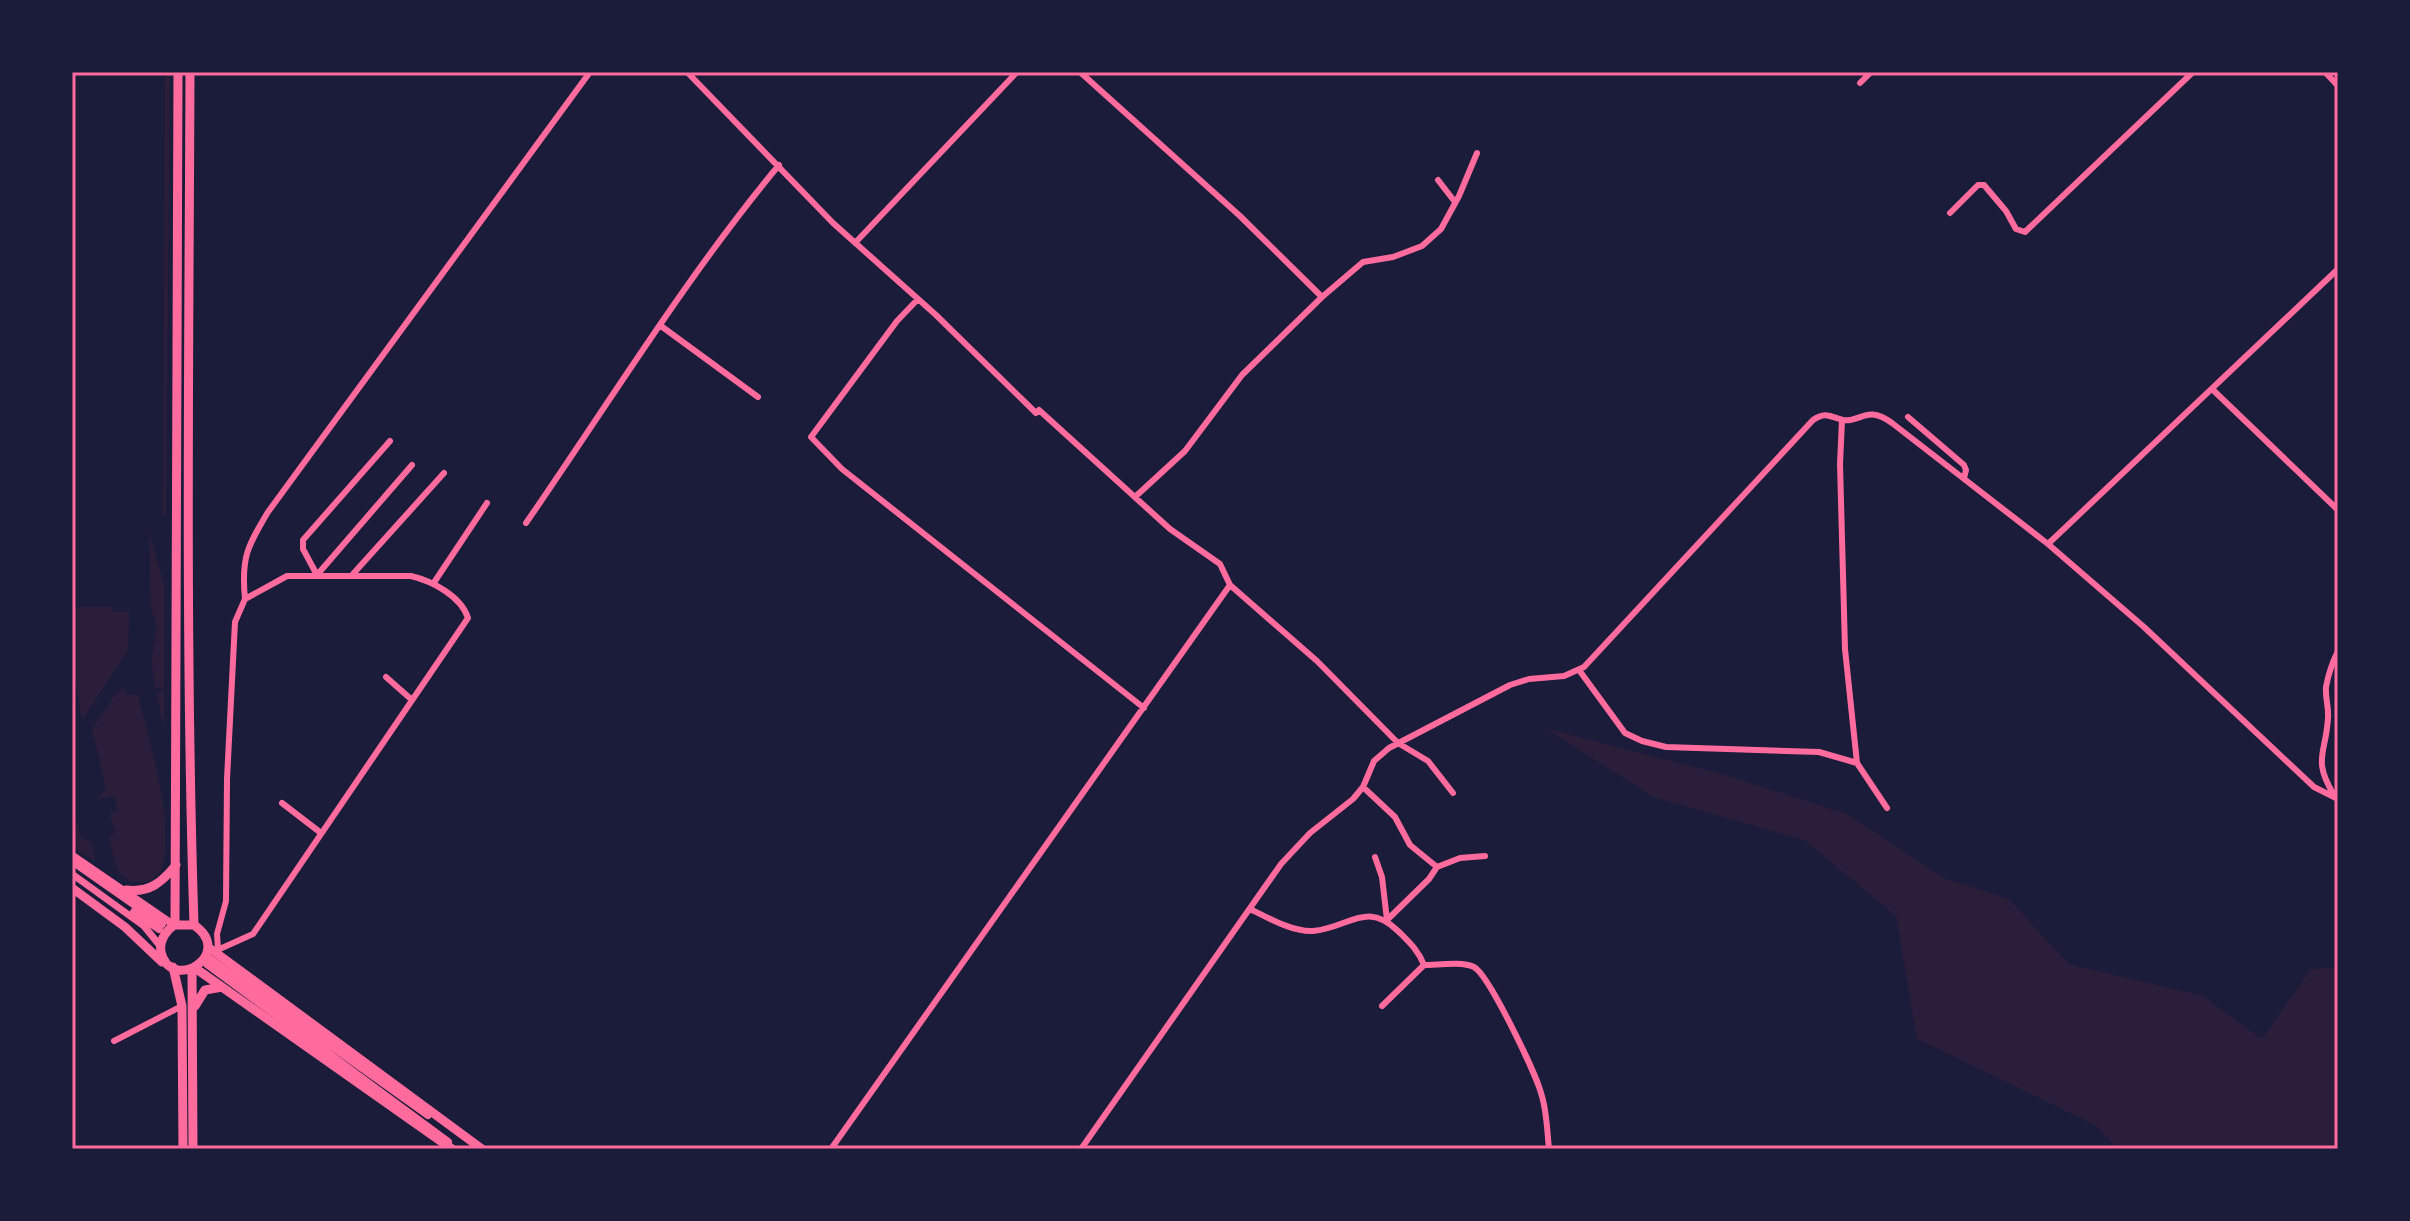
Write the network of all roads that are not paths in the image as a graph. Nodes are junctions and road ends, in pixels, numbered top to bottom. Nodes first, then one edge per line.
1 (178, 72) edge
2 (190, 72) edge
3 (590, 72) edge
4 (687, 72) edge
5 (1017, 72) edge
6 (1080, 72) edge
7 (1871, 72) edge
8 (2193, 72) edge
9 (2325, 72) edge
10 (1860, 83) dead end
11 (2338, 86) edge
12 (1477, 153) dead end
13 (779, 165) junction
14 (1438, 180) dead end
15 (1455, 202) junction
16 (1950, 213) dead end
17 (855, 243) junction
18 (2338, 269) edge
19 (1322, 297) junction
20 (918, 299) junction
21 (661, 326) junction
22 (2212, 389) junction
23 (758, 397) dead end
24 (1908, 417) dead end
25 (1842, 420) junction
26 (390, 441) dead end
27 (412, 465) dead end
28 (444, 473) dead end
29 (1964, 478) junction
30 (1135, 497) junction
31 (487, 503) dead end
32 (2338, 510) edge
33 (526, 523) dead end
34 (2048, 544) junction
35 (317, 575) junction
36 (352, 575) junction
37 (433, 584) junction
38 (1230, 585) junction
39 (245, 599) junction
40 (2338, 651) edge
41 (1579, 670) junction
42 (386, 677) dead end
43 (412, 700) junction
44 (1144, 708) junction
45 (1398, 743) junction
46 (1857, 763) junction
47 (1363, 787) junction
48 (1453, 793) dead end
49 (2337, 799) edge
50 (282, 803) dead end
51 (1887, 808) dead end
52 (321, 833) junction
53 (72, 855) edge
54 (1485, 856) dead end
55 (1375, 857) dead end
56 (72, 864) edge
57 (176, 865) junction
58 (1437, 867) junction
59 (72, 874) edge
60 (72, 888) edge
61 (126, 890) junction
62 (1250, 909) junction
63 (1387, 920) junction
64 (175, 925) junction
65 (194, 925) junction
66 (160, 927) dead end
67 (161, 947) junction
68 (211, 954) junction
69 (1424, 965) junction
70 (173, 967) junction
71 (193, 968) junction
72 (223, 987) junction
73 (180, 990) junction
74 (182, 1006) junction
75 (1382, 1006) dead end
76 (193, 1009) junction
77 (114, 1041) dead end
78 (183, 1149) edge
79 (193, 1149) edge
80 (453, 1149) edge
81 (482, 1149) edge
82 (831, 1149) edge
83 (1081, 1149) edge
84 (1549, 1149) edge

1 - 57 highway
2 - 65 highway
3 - 39 street
4 - 13 street
5 - 17 street
6 - 19 street
7 - 10 street
8 - 16 street
9 - 11 street
12 - 15 street
13 - 17 street
13 - 21 street
14 - 15 street
15 - 19 street
17 - 20 street
18 - 22 street
19 - 30 street
20 - 30 street
20 - 44 street
21 - 23 street
21 - 33 street
22 - 32 street
22 - 34 street
24 - 29 street
25 - 29 street
25 - 41 street
25 - 46 street
26 - 35 street
27 - 35 street
28 - 36 street
29 - 34 street
30 - 38 street
31 - 37 street
34 - 49 street
35 - 36 street
35 - 39 street
36 - 37 street
37 - 43 street
38 - 44 street
38 - 45 street
39 - 68 street
40 - 49 street
41 - 45 street
41 - 46 street
42 - 43 street
43 - 52 street
44 - 82 street
45 - 47 street
45 - 48 street
46 - 51 street
47 - 58 street
47 - 62 street
50 - 52 street
52 - 68 street
53 - 61 street
54 - 58 street
55 - 63 street
56 - 66 main road
57 - 61 highway
57 - 64 highway
58 - 63 street
59 - 67 street
60 - 73 highway
61 - 64 street
62 - 63 street
62 - 83 street
63 - 69 street
64 - 65 highway
64 - 67 highway
65 - 68 highway
67 - 70 highway
68 - 71 highway
68 - 80 main road
68 - 81 highway
69 - 75 street
69 - 84 street
70 - 71 highway
70 - 73 highway
71 - 72 highway
71 - 76 highway
72 - 76 highway
72 - 80 highway
73 - 74 highway
74 - 77 street
74 - 78 highway
76 - 79 highway

